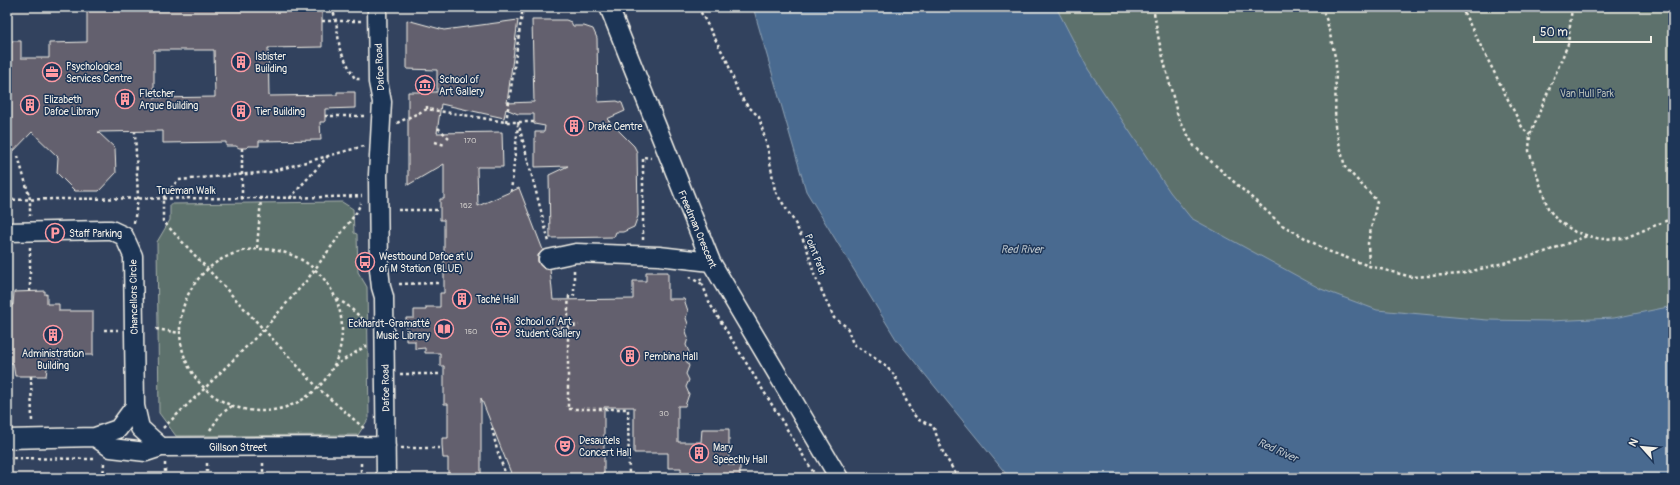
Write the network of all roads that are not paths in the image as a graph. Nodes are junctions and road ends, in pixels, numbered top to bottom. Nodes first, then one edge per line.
1 (377, 7) edge
2 (609, 7) edge
3 (7, 232) edge
4 (552, 251) road end
5 (710, 262) junction
6 (135, 406) junction
7 (95, 437) junction
8 (7, 439) edge
9 (393, 447) junction
10 (159, 449) junction
11 (386, 478) edge
12 (839, 478) edge

1 - 9 street, Dafoe Road
2 - 5 street, Freedman Crescent
3 - 6 street, Chancellors Circle
4 - 5 street
5 - 12 street, Freedman Crescent
6 - 7 street
6 - 10 street, Chancellors Circle
7 - 8 street
7 - 10 street, Gillson Street
9 - 10 street, Gillson Street
9 - 11 street, Dafoe Road

